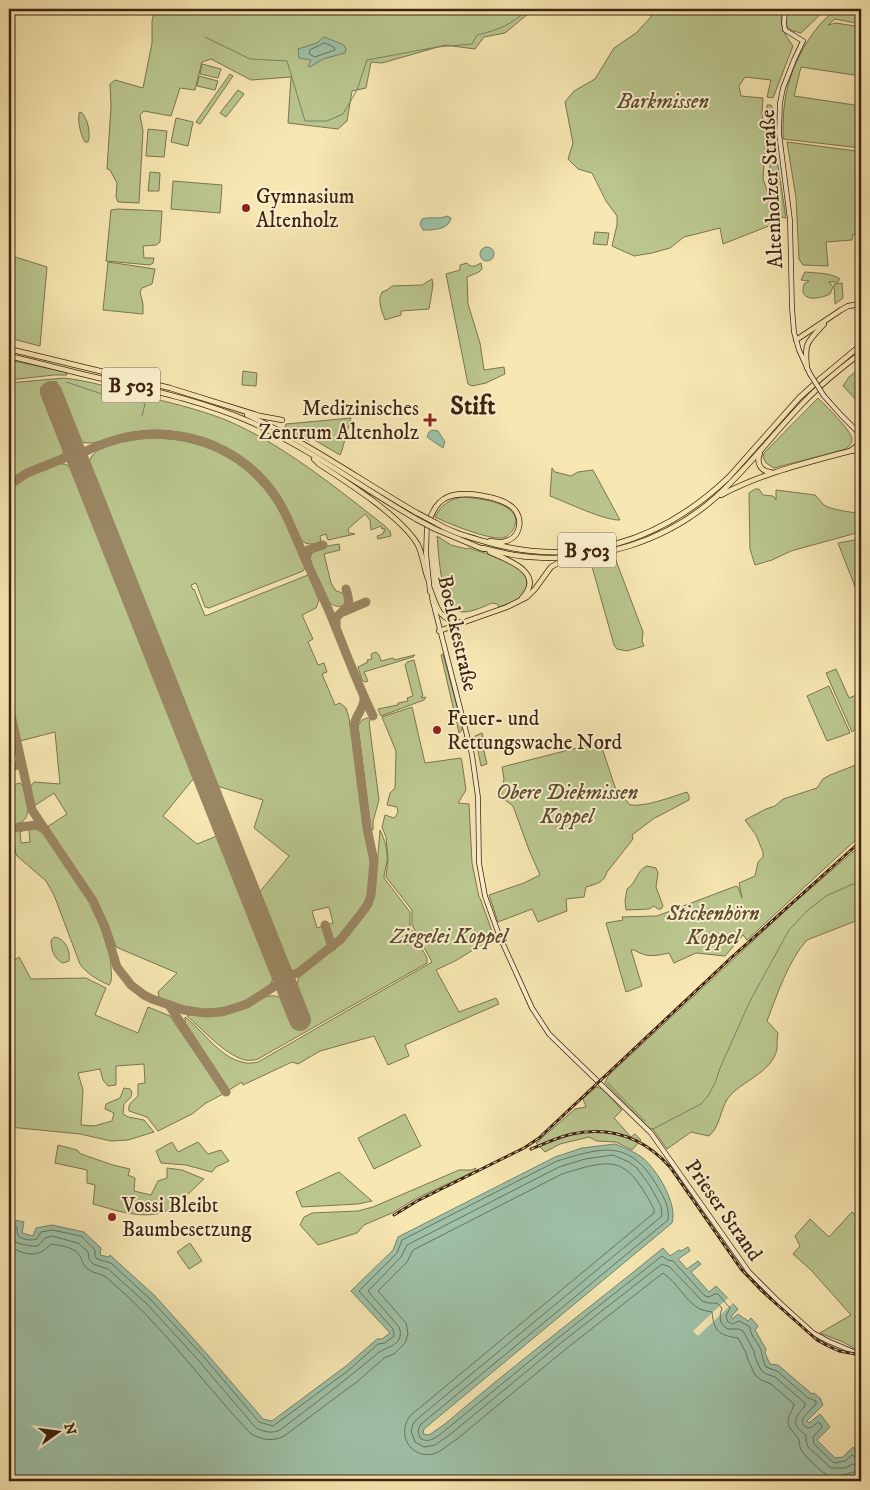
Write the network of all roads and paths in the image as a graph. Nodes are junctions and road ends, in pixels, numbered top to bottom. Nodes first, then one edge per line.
1 (785, 9) edge
2 (861, 305) edge
3 (832, 316) junction
4 (809, 339) junction
5 (796, 340) junction
6 (861, 346) edge
7 (9, 349) edge
8 (861, 354) edge
9 (9, 356) edge
10 (807, 368) junction
11 (233, 408) junction
12 (282, 420) dead end
13 (861, 435) edge
14 (861, 442) edge
15 (762, 450) junction
16 (861, 450) edge
17 (850, 451) junction
18 (310, 454) junction
19 (772, 472) junction
20 (717, 496) junction
21 (427, 524) joint
22 (482, 541) junction
23 (482, 548) junction
24 (577, 557) junction
25 (428, 579) junction
26 (430, 589) junction
27 (518, 602) junction
28 (462, 622) junction
29 (439, 631) junction
30 (593, 1077) joint
31 (861, 1355) edge

1 - 5 street, Altenholzer Straße
2 - 3 highway
3 - 4 highway
3 - 5 highway
4 - 5 highway
4 - 10 highway
5 - 10 street, Altenholzer Straße
6 - 22 highway, B 503
7 - 11 highway, B 503
8 - 15 highway, B 503
9 - 18 highway, B 503
10 - 13 street, Altenholzer Straße, bridge
11 - 12 highway
11 - 22 highway, B 503, bridge
14 - 17 highway
15 - 19 highway
15 - 20 highway, B 503
16 - 17 highway
17 - 19 highway
18 - 23 highway, B 503, bridge
18 - 25 highway
19 - 20 highway
20 - 24 highway, B 503
21 - 22 highway, B 503
21 - 25 street, Boelckestraße
23 - 24 highway, B 503
23 - 27 highway
24 - 27 highway, B 503
25 - 26 street, Boelckestraße
26 - 28 highway
26 - 29 street, Boelckestraße
27 - 28 highway
28 - 29 highway
29 - 30 street, Boelckestraße
30 - 31 street, Prieser Strand

